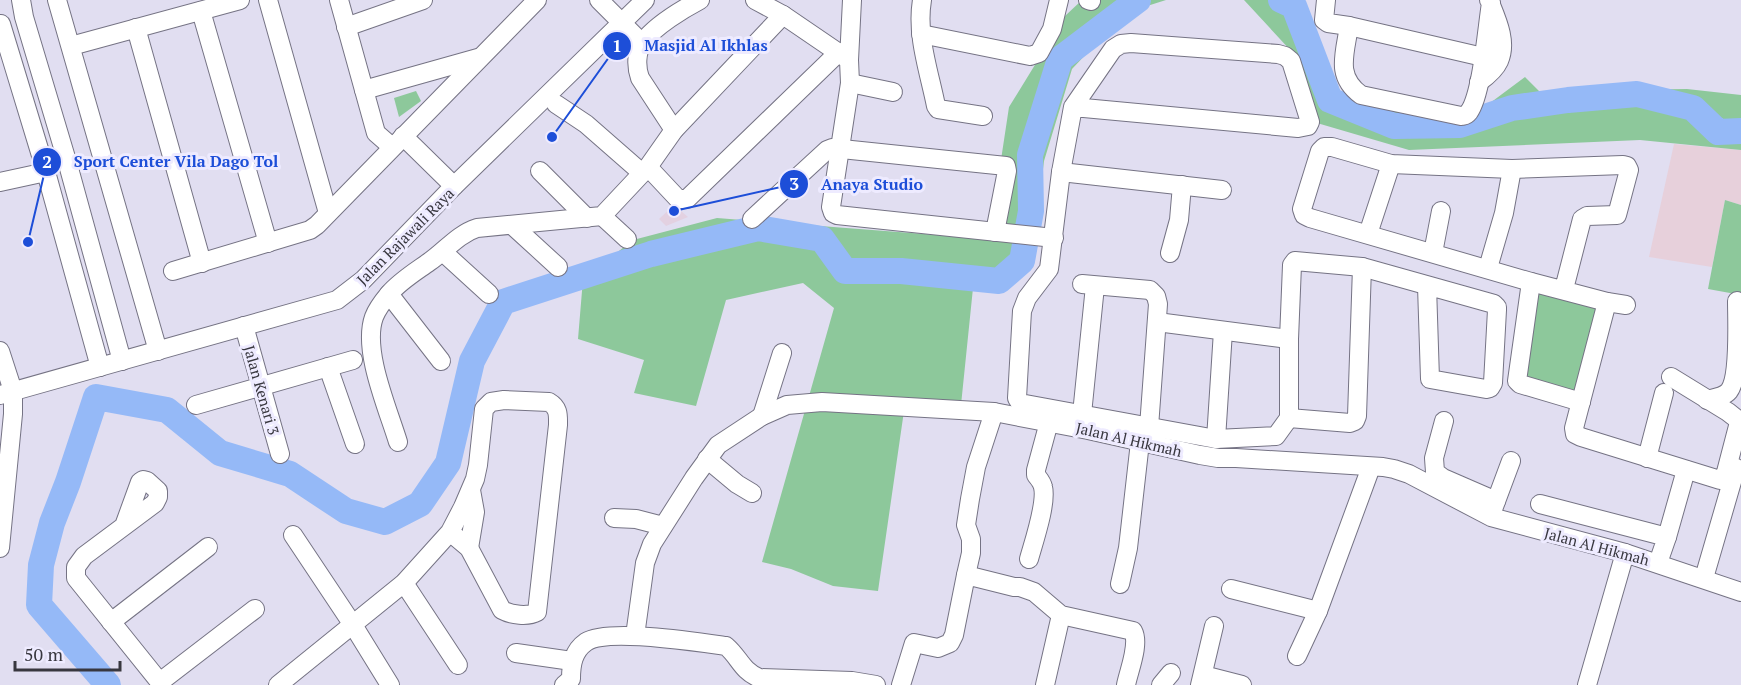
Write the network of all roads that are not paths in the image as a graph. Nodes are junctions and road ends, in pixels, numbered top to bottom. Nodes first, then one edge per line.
1 (21, 0) edge
2 (57, 0) edge
3 (240, 0) edge
4 (268, 0) edge
5 (339, 0) edge
6 (423, 0) edge
7 (537, 0) edge
8 (599, 0) edge
9 (645, 0) edge
10 (700, 0) edge
11 (755, 0) edge
12 (852, 0) edge
13 (922, 0) edge
14 (1059, 0) edge
15 (1326, 0) edge
16 (1490, 2) edge
17 (193, 8) edge
18 (783, 15) junction
19 (623, 23) junction
20 (1, 24) edge
21 (1349, 26) junction
22 (346, 27) junction
23 (136, 28) junction
24 (921, 34) junction
25 (642, 43) junction
26 (71, 46) junction
27 (844, 56) junction
28 (1483, 57) junction
29 (480, 58) junction
30 (1479, 82) junction
31 (850, 83) junction
32 (364, 90) junction
33 (893, 92) dead end
34 (556, 104) dead end
35 (1073, 107) junction
36 (982, 116) dead end
37 (674, 130) junction
38 (398, 142) junction
39 (840, 149) junction
40 (1391, 164) junction
41 (1512, 169) junction
42 (645, 170) junction
43 (540, 171) dead end
44 (46, 172) junction
45 (1061, 172) junction
46 (0, 182) edge
47 (1182, 185) junction
48 (454, 186) junction
49 (1222, 190) dead end
50 (1441, 211) dead end
51 (328, 213) junction
52 (595, 217) junction
53 (752, 219) dead end
54 (512, 225) junction
55 (999, 233) junction
56 (1368, 234) junction
57 (1048, 238) junction
58 (627, 239) dead end
59 (268, 243) junction
60 (443, 252) junction
61 (1170, 253) dead end
62 (1433, 253) junction
63 (384, 259) junction
64 (202, 263) junction
65 (558, 267) dead end
66 (1362, 267) junction
67 (1488, 268) junction
68 (173, 271) dead end
69 (404, 280) junction
70 (1531, 282) junction
71 (1427, 286) junction
72 (1564, 290) junction
73 (389, 294) junction
74 (489, 294) dead end
75 (1737, 301) dead end
76 (1608, 302) junction
77 (1626, 305) dead end
78 (1157, 322) junction
79 (244, 326) junction
80 (1223, 331) junction
81 (1289, 339) junction
82 (0, 351) edge
83 (158, 351) junction
84 (782, 353) dead end
85 (353, 360) dead end
86 (122, 361) junction
87 (441, 361) dead end
88 (100, 367) junction
89 (328, 368) junction
90 (261, 387) junction
91 (7, 393) edge
92 (1707, 400) junction
93 (1581, 402) junction
94 (196, 405) dead end
95 (994, 412) junction
96 (1082, 414) junction
97 (762, 416) junction
98 (1289, 418) junction
99 (1444, 421) dead end
100 (1049, 422) junction
101 (1739, 424) edge
102 (1145, 434) junction
103 (1216, 439) junction
104 (399, 442) dead end
105 (356, 444) dead end
106 (1741, 450) edge
107 (280, 454) dead end
108 (1647, 458) junction
109 (707, 459) junction
110 (1511, 461) dead end
111 (1371, 467) junction
112 (1686, 470) junction
113 (471, 490) junction
114 (752, 493) dead end
115 (1540, 504) dead end
116 (1493, 509) junction
117 (614, 518) dead end
118 (124, 526) dead end
119 (663, 526) junction
120 (450, 532) junction
121 (293, 535) dead end
122 (1667, 537) junction
123 (208, 547) dead end
124 (0, 548) edge
125 (469, 548) junction
126 (1625, 552) junction
127 (1029, 559) dead end
128 (1658, 563) junction
129 (966, 575) junction
130 (1704, 578) junction
131 (404, 583) junction
132 (1120, 584) dead end
133 (1231, 589) dead end
134 (1741, 592) edge
135 (255, 609) dead end
136 (1318, 611) junction
137 (1061, 615) junction
138 (111, 622) junction
139 (353, 626) junction
140 (1214, 626) dead end
141 (635, 636) junction
142 (516, 653) dead end
143 (1298, 656) dead end
144 (572, 661) junction
145 (458, 665) dead end
146 (747, 679) edge
147 (1202, 680) edge
148 (161, 684) edge
149 (278, 685) edge
150 (390, 685) edge
151 (564, 685) edge
152 (876, 685) edge
153 (901, 685) edge
154 (1045, 685) edge
155 (1126, 685) edge
156 (1242, 685) edge
157 (1587, 685) edge

1 - 86 street
2 - 26 street
3 - 17 street
4 - 51 street
5 - 22 street
6 - 22 street
7 - 29 street
8 - 19 street
9 - 19 street, Jalan Rajawali Raya
10 - 25 street
11 - 18 street
12 - 27 street
13 - 24 street
14 - 24 street
15 - 21 street
16 - 28 street
16 - 30 street
17 - 23 street
17 - 59 street
18 - 27 street
18 - 37 street
19 - 25 street
19 - 48 street, Jalan Rajawali Raya
20 - 44 street
21 - 28 street
21 - 30 street
22 - 32 street
23 - 26 street
23 - 64 street
24 - 36 street
25 - 37 street
26 - 83 street
27 - 31 street
27 - 42 street
28 - 30 street
29 - 32 street
29 - 38 street
31 - 33 street
31 - 39 street
32 - 38 street
34 - 42 street
35 - 35 street
35 - 45 street
37 - 42 street
38 - 48 street
38 - 51 street
39 - 53 street
39 - 55 street
39 - 55 street
40 - 41 street
40 - 56 street
40 - 56 street
41 - 67 street
41 - 72 street
42 - 52 street
43 - 52 street
44 - 46 street
44 - 88 street
45 - 47 street
45 - 57 street
47 - 49 street
47 - 61 street
48 - 63 street, Jalan Rajawali Raya
50 - 62 street
51 - 59 street
52 - 54 street
52 - 58 street
54 - 60 street
54 - 65 street
55 - 57 street
56 - 62 street
57 - 96 street
59 - 64 street
60 - 69 street
60 - 74 street
62 - 67 street
63 - 69 street
63 - 79 street, Jalan Rajawali Raya
64 - 68 street
66 - 71 street
66 - 81 street
66 - 98 street
67 - 70 street
69 - 73 street
70 - 72 street
70 - 93 street
71 - 71 street
72 - 76 street
73 - 87 street
73 - 104 street
75 - 92 street
76 - 77 street
76 - 93 street
78 - 80 street
78 - 96 street
78 - 102 street
79 - 83 street, Jalan Rajawali Raya
79 - 90 street, Jalan Kenari 3
80 - 81 street
80 - 103 street
81 - 98 street
82 - 91 street
83 - 86 street, Jalan Rajawali Raya
84 - 97 street
85 - 89 street
86 - 88 street, Jalan Rajawali Raya
88 - 91 street, Jalan Rajawali Raya
89 - 90 street
89 - 105 street
90 - 94 street
90 - 107 street, Jalan Kenari 3
91 - 124 street
92 - 101 street
92 - 108 street
93 - 108 street
95 - 97 street, Jalan Al Hikmah
95 - 100 street, Jalan Al Hikmah
95 - 129 street
96 - 102 street
97 - 109 street, Jalan Al Hikmah
98 - 103 street
99 - 116 street
100 - 102 street, Jalan Al Hikmah
100 - 127 street
101 - 112 street
102 - 103 street
102 - 111 street, Jalan Al Hikmah
102 - 132 street
106 - 130 street
108 - 112 street
109 - 114 street
109 - 119 street, Jalan Al Hikmah
110 - 116 street
111 - 116 street, Jalan Al Hikmah
111 - 136 street
112 - 122 street
113 - 120 street
113 - 125 street
113 - 125 street
115 - 122 street
116 - 126 street, Jalan Al Hikmah
117 - 119 street
118 - 138 street
119 - 141 street, Jalan Al Hikmah
120 - 125 street
120 - 131 street
121 - 139 street
122 - 128 street
123 - 138 street
126 - 128 street, Jalan Al Hikmah
126 - 157 street
128 - 130 street, Jalan Al Hikmah
129 - 137 street
129 - 153 street
130 - 134 street, Jalan Al Hikmah
131 - 139 street
131 - 145 street
133 - 136 street
135 - 148 street
136 - 143 street
137 - 154 street
137 - 155 street
138 - 148 street
139 - 149 street
139 - 150 street
140 - 147 street
141 - 144 street
141 - 146 street
142 - 144 street
144 - 151 street
146 - 152 street
147 - 156 street

